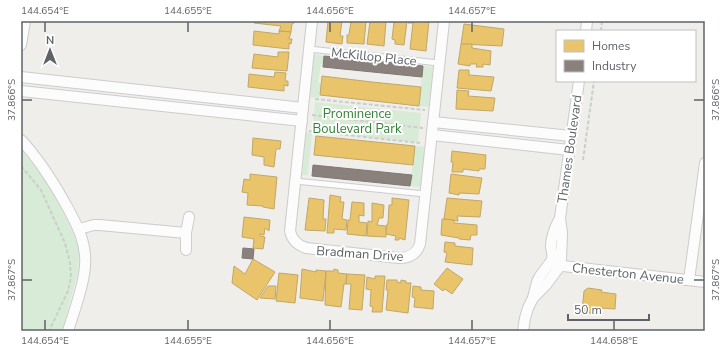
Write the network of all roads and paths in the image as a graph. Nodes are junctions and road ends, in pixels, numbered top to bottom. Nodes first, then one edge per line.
1 (25, 21) edge
2 (312, 21) edge
3 (444, 21) edge
4 (21, 45) edge
5 (309, 49) junction
6 (439, 63) junction
7 (21, 77) edge
8 (578, 82) edge
9 (594, 82) edge
10 (106, 87) junction
11 (21, 91) edge
12 (221, 99) junction
13 (315, 99) dead end
14 (105, 100) junction
15 (434, 111) junction
16 (220, 112) junction
17 (302, 114) junction
18 (432, 128) junction
19 (571, 136) junction
20 (21, 140) edge
21 (569, 150) junction
22 (583, 160) dead end
23 (21, 166) edge
24 (705, 168) edge
25 (22, 169) edge
26 (295, 182) junction
27 (425, 194) junction
28 (189, 217) dead end
29 (79, 229) junction
30 (186, 233) junction
31 (186, 250) dead end
32 (555, 264) junction
33 (689, 280) junction
34 (705, 282) edge
35 (49, 331) edge
36 (68, 331) edge
37 (523, 331) edge

1 - 4 street
2 - 5 street, Bradman Drive
3 - 6 street, Bradman Drive
5 - 6 lane, McKillop Place
5 - 17 street, Bradman Drive
6 - 15 street, Bradman Drive
7 - 10 street
8 - 19 street, Thames Boulevard
9 - 22 path
10 - 12 street
10 - 14 street
11 - 14 street
12 - 16 street
12 - 17 street
13 - 15 path
14 - 16 street
15 - 18 street, Bradman Drive
16 - 17 street
17 - 18 path
17 - 26 street, Bradman Drive
18 - 19 street
18 - 21 street
18 - 27 street, Bradman Drive
19 - 21 street, Thames Boulevard
20 - 29 street
21 - 32 street, Thames Boulevard
23 - 25 path
24 - 33 street
25 - 35 path
26 - 27 lane
26 - 27 street, Bradman Drive
28 - 30 street
29 - 30 street
29 - 36 street
30 - 31 street
32 - 33 street, Chesterton Avenue
32 - 37 street
33 - 34 street, Chesterton Avenue

